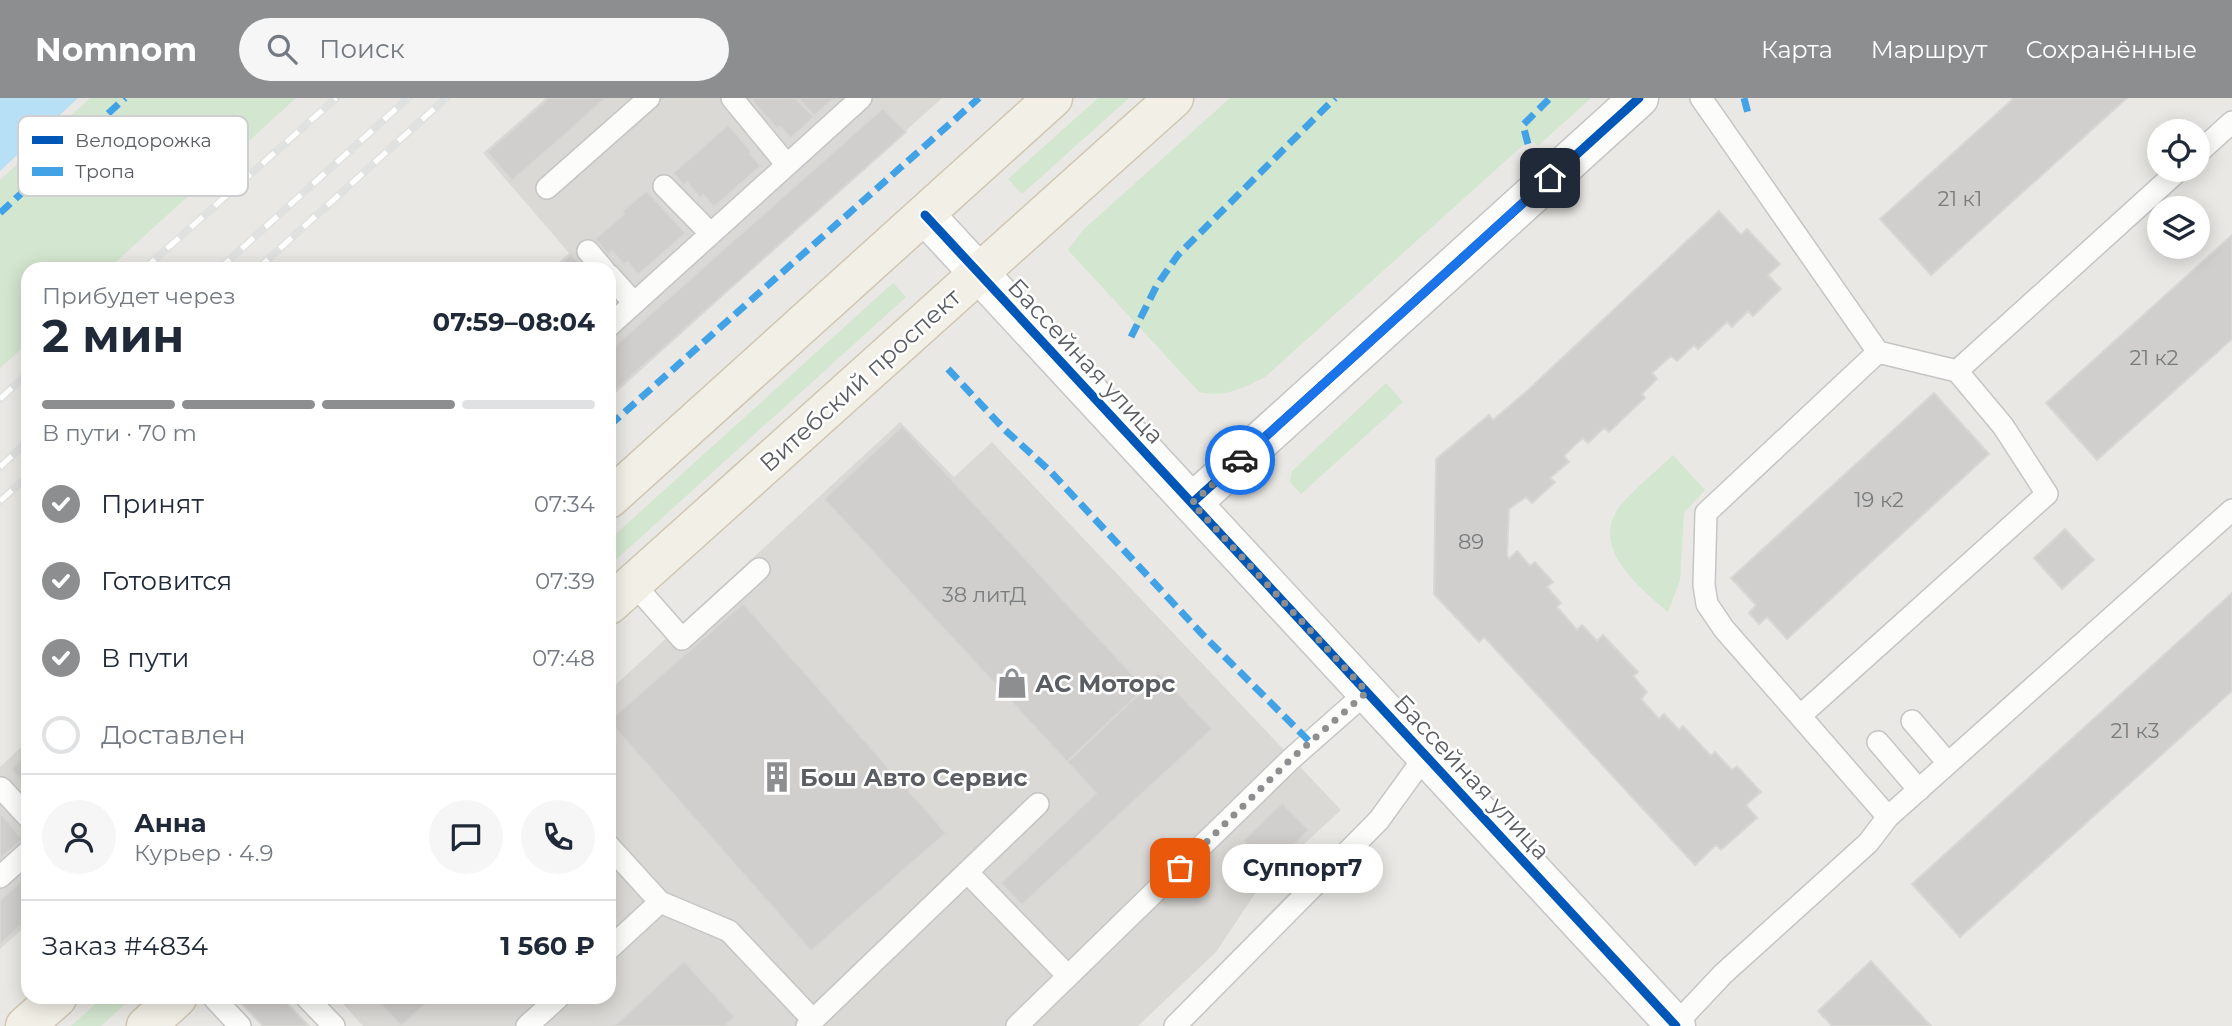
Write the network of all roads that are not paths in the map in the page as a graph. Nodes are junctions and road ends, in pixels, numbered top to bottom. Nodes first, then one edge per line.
1 (649, 98) edge
2 (732, 98) edge
3 (861, 98) edge
4 (1054, 98) edge
5 (1174, 98) edge
6 (1639, 98) edge
7 (1701, 98) edge
8 (2232, 122) edge
9 (2210, 142) edge
10 (787, 165) junction
11 (2166, 182) edge
12 (664, 186) dead end
13 (547, 188) dead end
14 (925, 215) junction
15 (711, 234) junction
16 (588, 251) dead end
17 (597, 262) edge
18 (979, 273) junction
19 (616, 283) edge
20 (634, 303) junction
21 (616, 320) edge
22 (1878, 352) junction
23 (1957, 371) junction
24 (616, 493) edge
25 (1192, 503) junction
26 (2232, 510) edge
27 (760, 569) dead end
28 (621, 594) edge
29 (1367, 692) junction
30 (1800, 716) junction
31 (1912, 721) dead end
32 (1878, 741) dead end
33 (1426, 755) junction
34 (1948, 763) junction
35 (1, 788) edge
36 (1919, 790) junction
37 (1038, 804) dead end
38 (21, 809) edge
39 (1888, 817) junction
40 (616, 854) edge
41 (21, 858) edge
42 (967, 872) junction
43 (0, 877) edge
44 (660, 902) junction
45 (616, 943) edge
46 (1068, 976) junction
47 (50, 1004) edge
48 (170, 1004) edge
49 (220, 1004) edge
50 (313, 1004) edge
51 (551, 1004) edge
52 (810, 1023) edge
53 (25, 1026) edge
54 (146, 1026) edge
55 (240, 1026) edge
56 (334, 1026) edge
57 (527, 1026) edge
58 (1017, 1026) edge
59 (1175, 1026) edge
60 (1675, 1026) edge

1 - 13 lane
2 - 10 lane
3 - 10 lane
4 - 14 main road
5 - 18 main road, Витебский проспект
6 - 25 street
7 - 22 lane
8 - 9 lane
10 - 15 lane
11 - 23 lane
12 - 15 lane
14 - 18 street, Бассейная улица
14 - 24 main road
15 - 20 lane
16 - 17 lane
18 - 25 street, Бассейная улица
18 - 28 main road, Витебский проспект
19 - 20 lane
20 - 21 lane
22 - 23 lane
22 - 30 lane
23 - 30 lane
25 - 29 street, Бассейная улица
26 - 34 lane
27 - 28 lane
29 - 33 street, Бассейная улица
29 - 46 lane
30 - 39 lane
31 - 34 lane
32 - 36 lane
33 - 59 lane
33 - 60 street, Бассейная улица
34 - 36 lane
35 - 38 lane
36 - 39 lane
37 - 42 lane
39 - 60 lane
40 - 44 lane
41 - 43 lane
42 - 46 lane
42 - 52 lane
44 - 45 lane
44 - 52 lane
46 - 58 lane
47 - 53 main road
48 - 54 main road
49 - 55 lane
50 - 56 lane
51 - 57 lane

